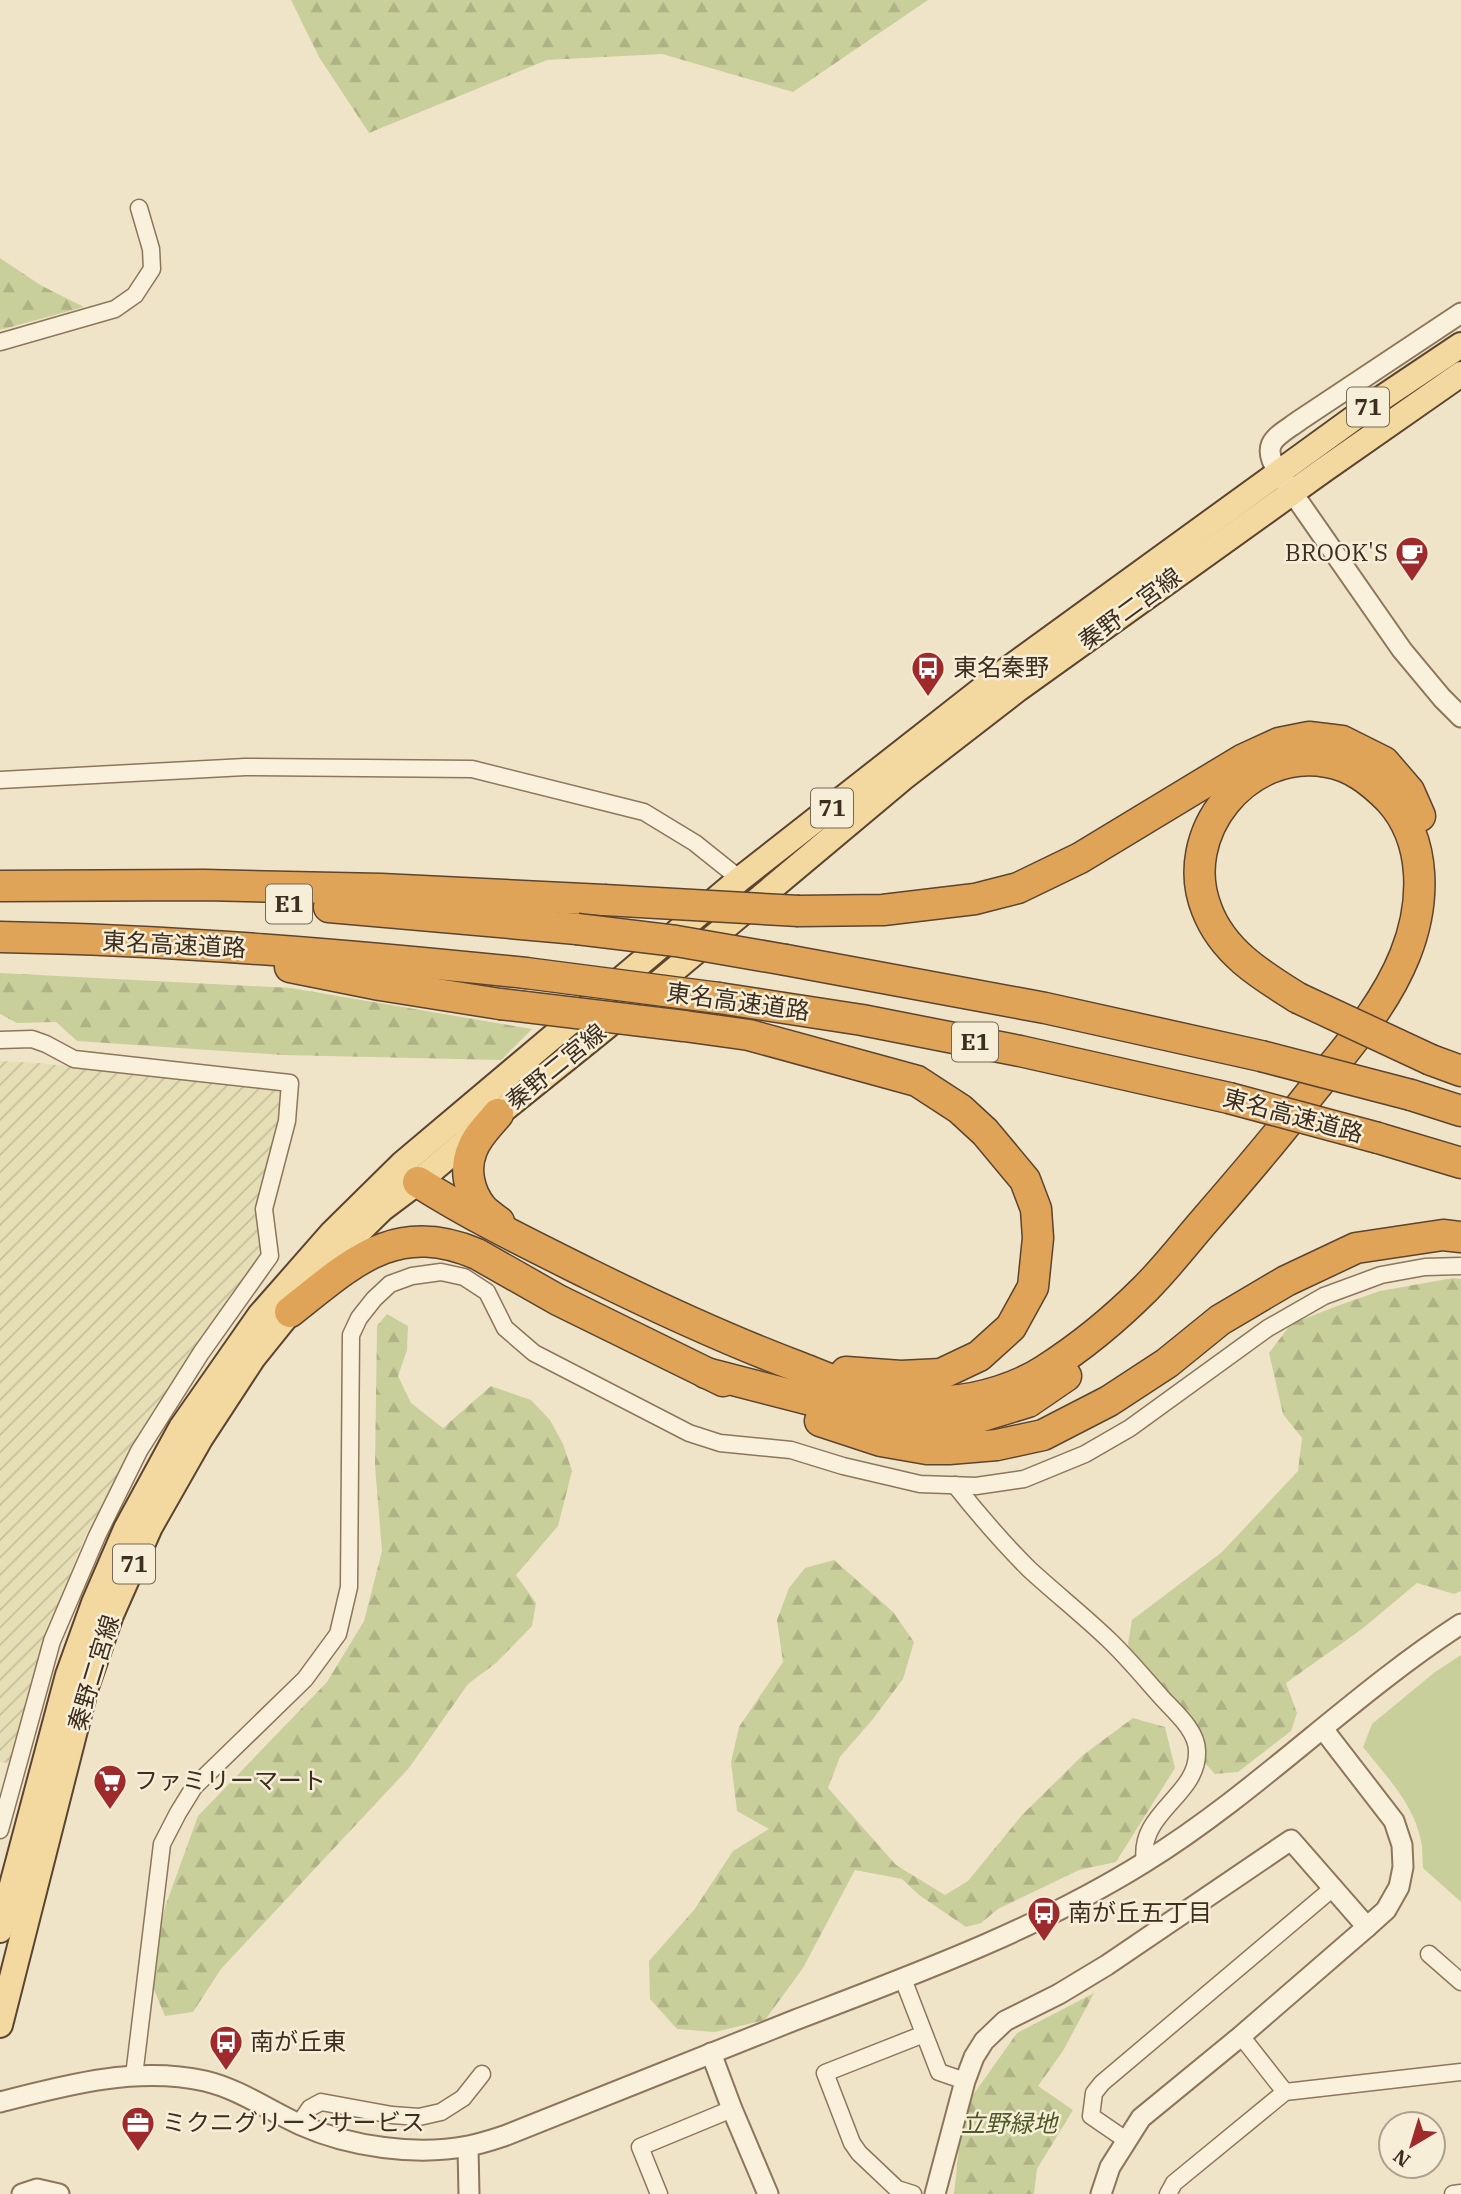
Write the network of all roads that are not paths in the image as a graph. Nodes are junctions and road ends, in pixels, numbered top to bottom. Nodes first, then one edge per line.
1 (139, 208) dead end
2 (1461, 313) edge
3 (0, 342) edge
4 (1461, 345) edge
5 (1461, 374) edge
6 (1278, 472) junction
7 (1292, 493) junction
8 (1461, 717) edge
9 (0, 780) edge
10 (740, 879) junction
11 (0, 887) edge
12 (0, 937) edge
13 (172, 943) junction
14 (0, 1040) edge
15 (1461, 1071) edge
16 (1461, 1111) edge
17 (498, 1114) junction
18 (1461, 1163) edge
19 (410, 1173) junction
20 (1461, 1237) edge
21 (527, 1243) junction
22 (1461, 1266) edge
23 (558, 1300) junction
24 (290, 1312) junction
25 (804, 1369) junction
26 (706, 1373) junction
27 (954, 1485) junction
28 (1461, 1624) edge
29 (1323, 1729) junction
30 (0, 1830) edge
31 (1145, 1862) junction
32 (1332, 1888) junction
33 (1367, 1927) junction
34 (0, 1930) edge
35 (1429, 1954) dead end
36 (1457, 1974) edge
37 (903, 1979) junction
38 (0, 2025) edge
39 (924, 2034) junction
40 (1241, 2036) junction
41 (711, 2053) junction
42 (1461, 2072) edge
43 (482, 2074) dead end
44 (134, 2076) junction
45 (965, 2081) junction
46 (1285, 2092) junction
47 (0, 2102) edge
48 (732, 2109) junction
49 (299, 2124) junction
50 (1126, 2140) junction
51 (468, 2147) junction
52 (1461, 2193) edge
53 (22, 2194) edge
54 (59, 2194) edge
55 (469, 2194) edge
56 (659, 2194) edge
57 (768, 2194) edge
58 (914, 2194) edge
59 (935, 2194) edge
60 (1101, 2194) edge
61 (1168, 2194) edge
62 (1453, 2194) edge

1 - 3 street
2 - 6 street
4 - 6 main road, 秦野二宮線 / 71
5 - 7 main road, 秦野二宮線 / 71
6 - 7 street
6 - 10 main road, 秦野二宮線 / 71
7 - 8 street
7 - 17 main road, 秦野二宮線 / 71
9 - 10 street
10 - 19 main road, 秦野二宮線 / 71
11 - 16 highway, 東名高速道路 / E1, bridge
11 - 26 highway, bridge
12 - 13 highway, 東名高速道路 / E1
13 - 18 highway, 東名高速道路 / E1, bridge
13 - 25 highway, bridge
14 - 30 street
15 - 25 highway, bridge
17 - 19 main road, 秦野二宮線 / 71
17 - 21 highway
19 - 21 highway
19 - 23 highway
19 - 24 main road, 秦野二宮線 / 71
19 - 34 main road, 秦野二宮線 / 71
20 - 26 highway
21 - 25 highway
22 - 27 street
23 - 24 highway
23 - 26 highway
24 - 38 main road, 秦野二宮線 / 71
27 - 31 street
27 - 44 street
28 - 29 street
29 - 31 street
29 - 33 street
31 - 37 street
32 - 33 street
32 - 45 street
32 - 50 street
33 - 40 street
35 - 36 street
37 - 39 street
37 - 41 street
39 - 45 street
39 - 58 street
40 - 46 street
40 - 50 street
41 - 48 street
41 - 51 street
42 - 46 street
43 - 49 street
44 - 47 street
44 - 49 street
45 - 59 street
46 - 61 street
48 - 56 street
48 - 57 street
49 - 51 street
50 - 60 street
51 - 55 street
52 - 62 street
53 - 54 street

